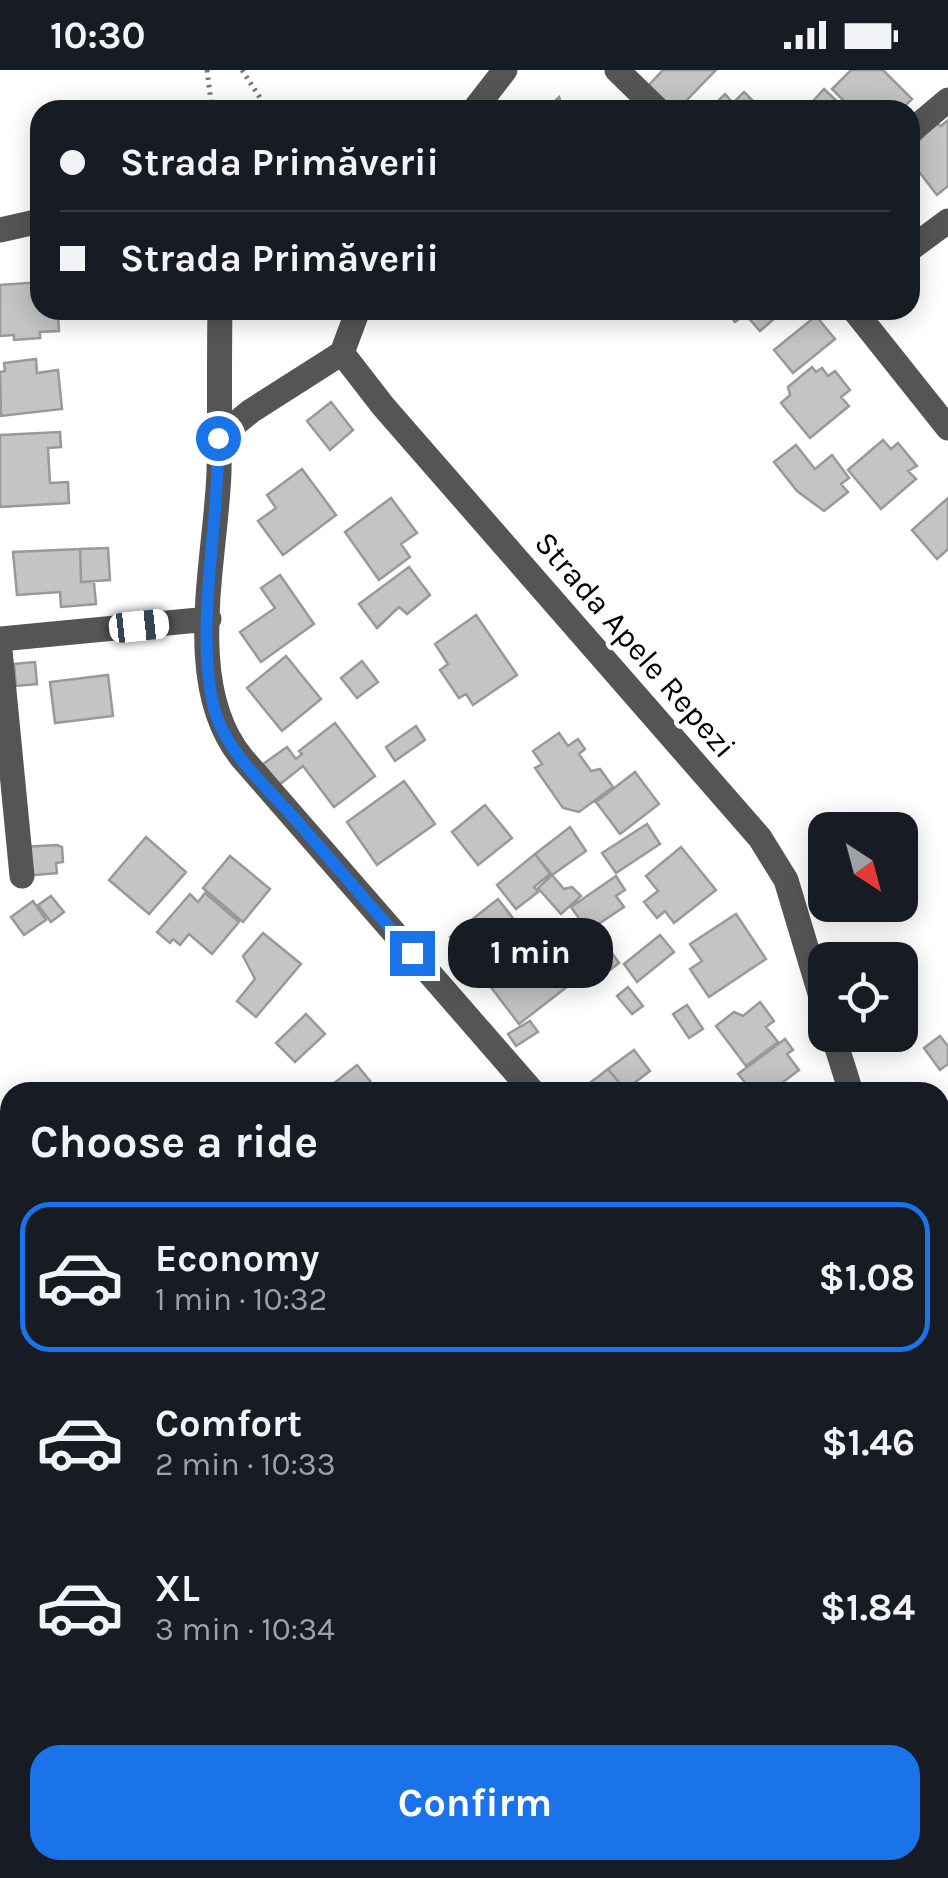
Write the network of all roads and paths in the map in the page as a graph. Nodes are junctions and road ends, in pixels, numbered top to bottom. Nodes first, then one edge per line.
1 (207, 70) edge
2 (242, 70) edge
3 (506, 70) edge
4 (616, 70) edge
5 (211, 100) edge
6 (262, 100) edge
7 (482, 100) edge
8 (648, 100) edge
9 (948, 100) edge
10 (920, 124) edge
11 (948, 221) edge
12 (30, 223) edge
13 (0, 230) edge
14 (920, 242) edge
15 (220, 320) edge
16 (354, 320) edge
17 (862, 320) edge
18 (342, 353) junction
19 (948, 428) edge
20 (218, 438) junction
21 (208, 618) junction
22 (0, 639) edge
23 (0, 650) edge
24 (22, 876) dead end
25 (808, 953) edge
26 (838, 1052) edge
27 (524, 1082) edge
28 (847, 1082) edge

1 - 5 path
2 - 6 path
3 - 7 street
4 - 8 street
9 - 10 street
11 - 14 street
12 - 13 street
15 - 20 street
16 - 18 street
17 - 19 street
18 - 20 street
18 - 25 street, Strada Apele Repezi
20 - 21 street
21 - 22 street
21 - 27 street
23 - 24 street
26 - 28 street

